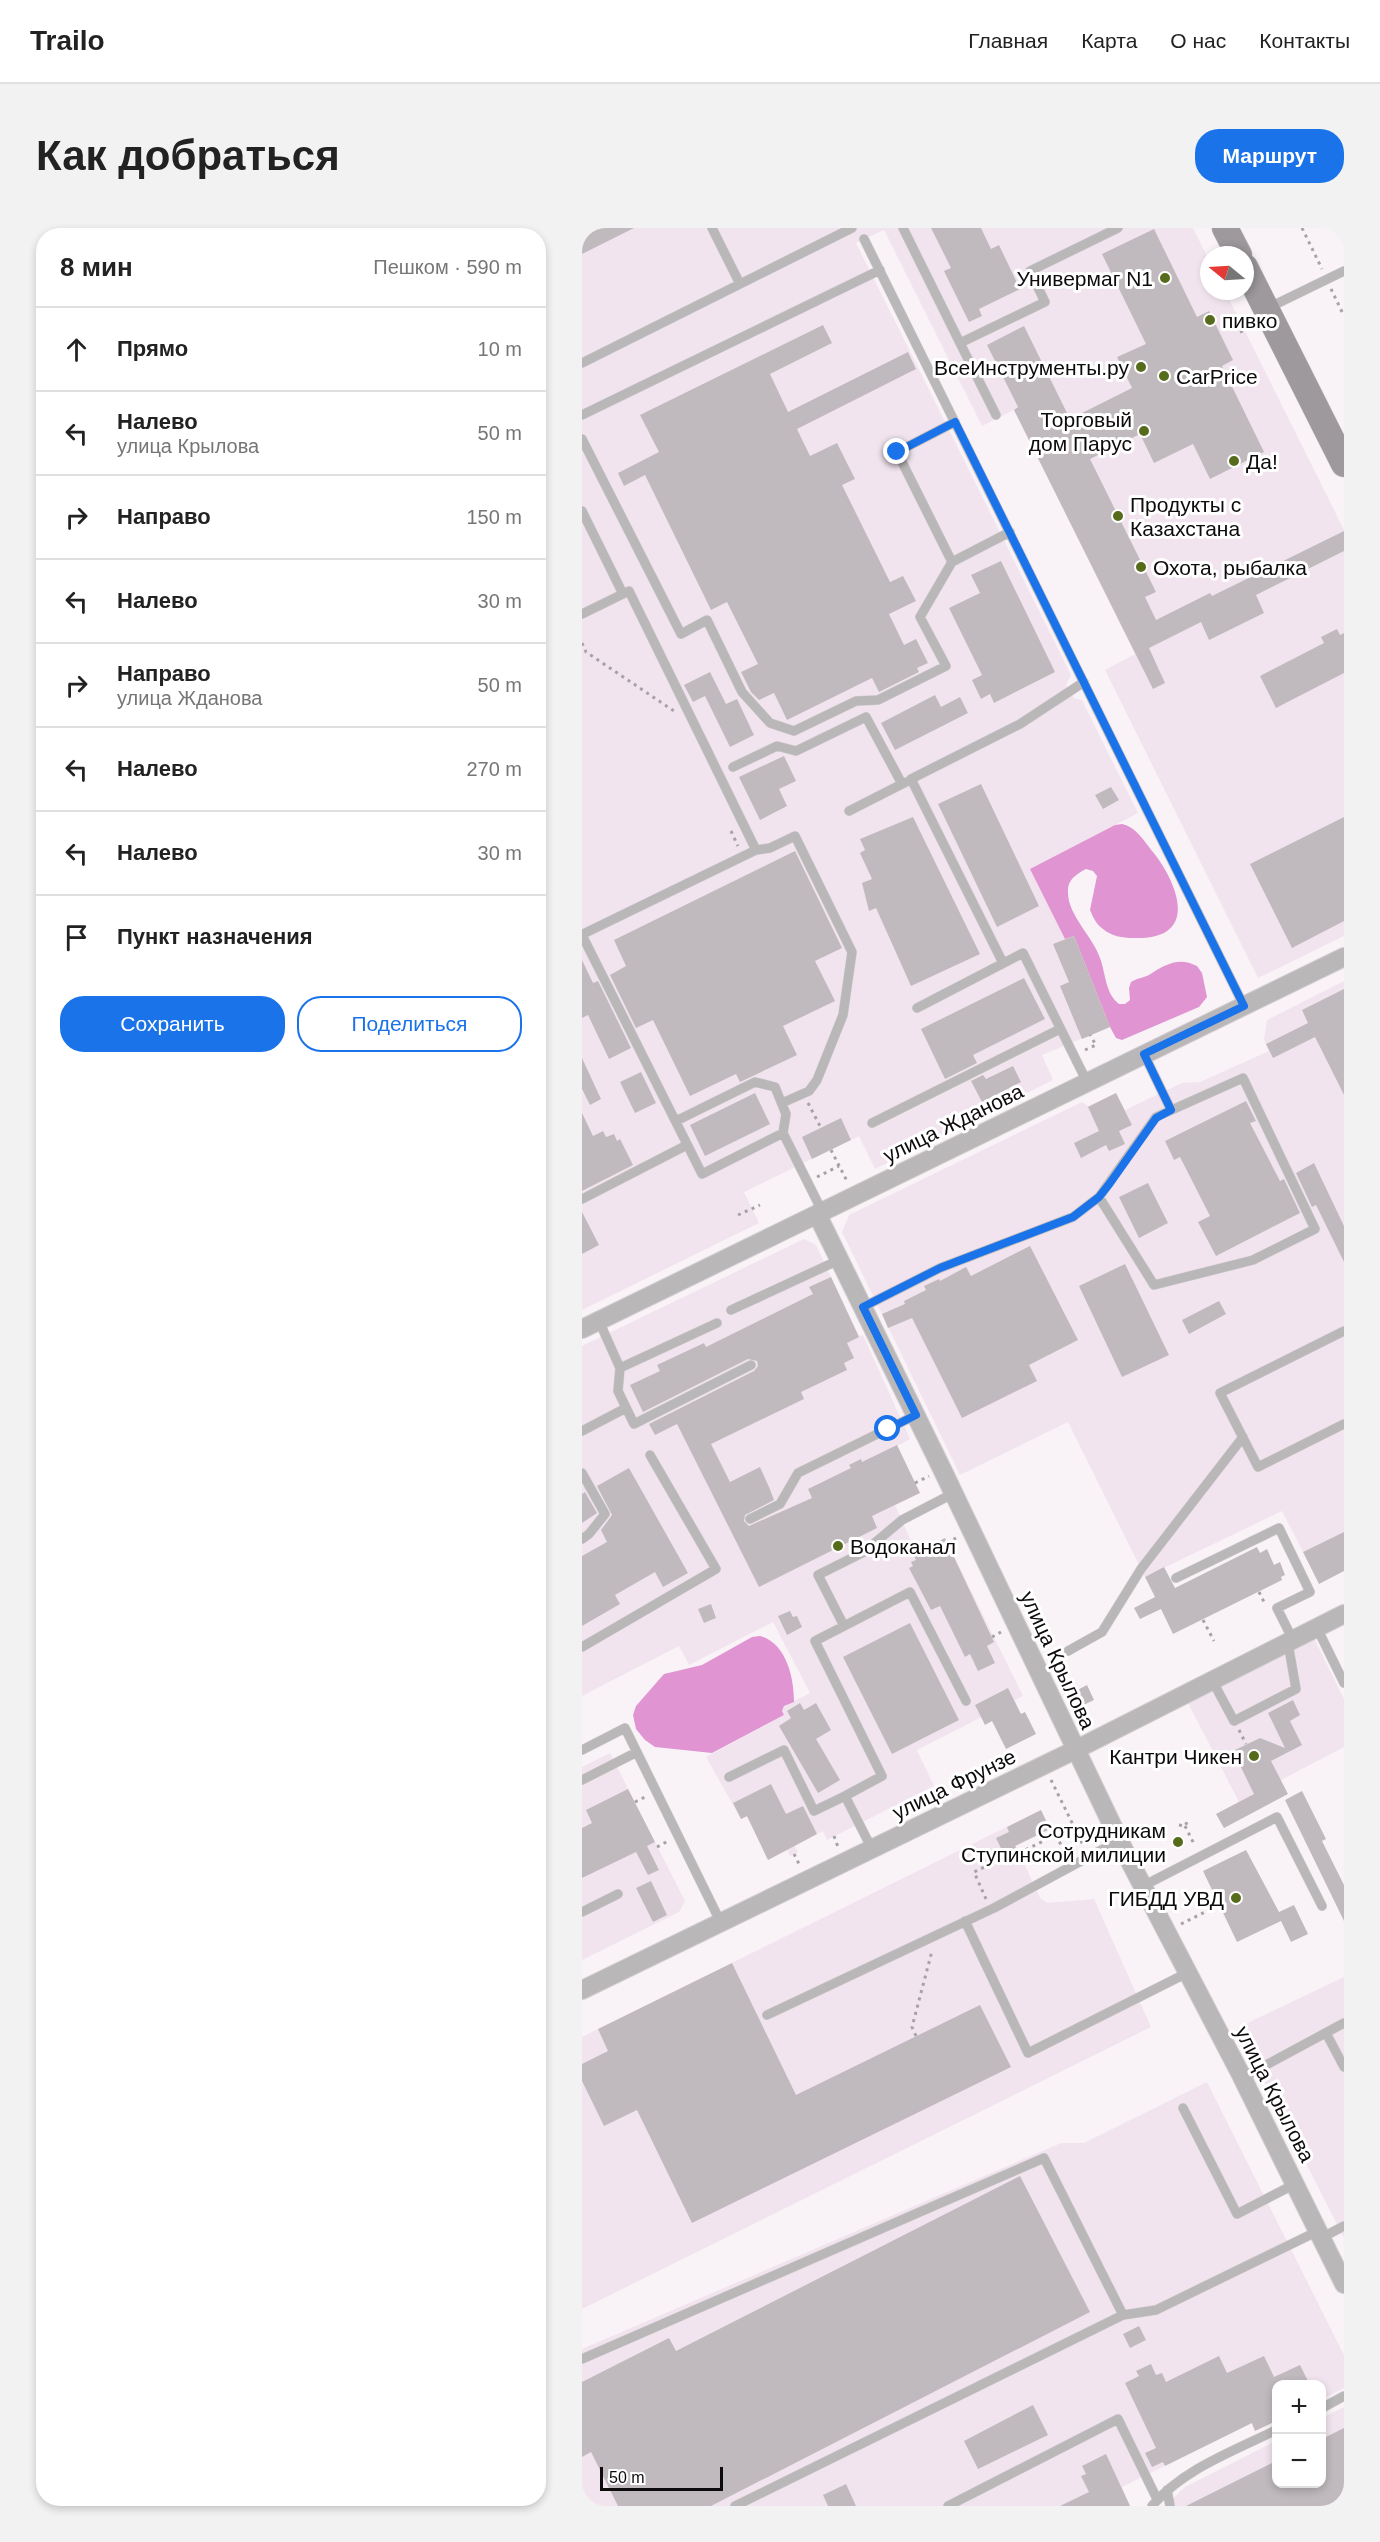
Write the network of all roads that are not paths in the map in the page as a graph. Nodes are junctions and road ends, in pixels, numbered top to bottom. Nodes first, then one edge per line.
1 (712, 228) edge
2 (852, 228) edge
3 (903, 228) edge
4 (1118, 228) edge
5 (1225, 228) edge
6 (864, 239) dead end
7 (1234, 246) edge
8 (880, 270) junction
9 (1344, 271) edge
10 (740, 284) junction
11 (1254, 298) edge
12 (1260, 318) junction
13 (960, 343) junction
14 (582, 363) edge
15 (582, 415) edge
16 (996, 415) dead end
17 (955, 422) junction
18 (582, 439) edge
19 (1344, 464) edge
20 (582, 511) edge
21 (1010, 532) junction
22 (952, 562) junction
23 (623, 594) junction
24 (582, 614) edge
25 (1084, 682) junction
26 (733, 767) dead end
27 (911, 779) junction
28 (902, 784) junction
29 (849, 811) dead end
30 (756, 850) junction
31 (583, 934) edge
32 (1344, 957) edge
33 (1003, 963) junction
34 (1244, 1006) junction
35 (917, 1008) dead end
36 (1060, 1029) junction
37 (1144, 1054) junction
38 (1087, 1083) junction
39 (782, 1103) junction
40 (1171, 1110) junction
41 (676, 1121) junction
42 (872, 1124) dead end
43 (783, 1133) junction
44 (687, 1145) junction
45 (1099, 1197) junction
46 (582, 1199) edge
47 (819, 1212) junction
48 (839, 1260) junction
49 (863, 1307) junction
50 (731, 1310) dead end
51 (599, 1321) junction
52 (717, 1323) dead end
53 (582, 1329) edge
54 (1344, 1331) edge
55 (751, 1365) dead end
56 (620, 1368) junction
57 (626, 1408) junction
58 (916, 1415) junction
59 (1344, 1424) edge
60 (582, 1431) edge
61 (1243, 1437) junction
62 (650, 1455) dead end
63 (582, 1473) edge
64 (954, 1493) junction
65 (750, 1518) dead end
66 (582, 1539) edge
67 (1176, 1578) dead end
68 (1344, 1614) edge
69 (844, 1626) junction
70 (1317, 1628) junction
71 (1290, 1641) junction
72 (582, 1647) edge
73 (1068, 1651) dead end
74 (1212, 1680) junction
75 (1344, 1683) edge
76 (966, 1701) dead end
77 (582, 1750) edge
78 (1075, 1750) junction
79 (637, 1752) junction
80 (729, 1777) dead end
81 (582, 1780) edge
82 (845, 1796) junction
83 (1120, 1840) junction
84 (872, 1849) junction
85 (1143, 1886) junction
86 (618, 1894) dead end
87 (1322, 1906) dead end
88 (582, 1912) edge
89 (966, 1921) junction
90 (721, 1923) junction
91 (1186, 1964) junction
92 (582, 1990) edge
93 (767, 2014) dead end
94 (1344, 2023) edge
95 (1326, 2033) junction
96 (1344, 2067) edge
97 (1242, 2078) junction
98 (1183, 2108) dead end
99 (1295, 2184) junction
100 (1344, 2226) edge
101 (1320, 2234) junction
102 (1344, 2284) edge
103 (1123, 2315) junction
104 (582, 2359) edge
105 (1344, 2397) edge
106 (1326, 2406) edge
107 (1272, 2432) edge
108 (1167, 2490) junction
109 (1155, 2503) edge
110 (735, 2506) edge
111 (948, 2506) edge
112 (1170, 2506) edge

1 - 10 lane
2 - 10 lane
3 - 13 lane
4 - 13 lane
5 - 7 main road
6 - 8 lane
8 - 15 lane
8 - 17 lane
9 - 12 lane
10 - 14 lane
11 - 12 main road
12 - 19 main road
13 - 16 lane
17 - 21 lane
17 - 22 lane
18 - 22 lane
20 - 23 lane
21 - 22 lane
21 - 25 lane
23 - 24 lane
23 - 30 lane
25 - 27 lane
25 - 34 lane
26 - 28 lane
27 - 28 lane
27 - 33 lane
28 - 29 lane
30 - 31 lane
30 - 39 lane
31 - 41 lane
32 - 34 street, улица Жданова
33 - 35 lane
33 - 36 lane
34 - 37 street, улица Жданова
36 - 38 lane
36 - 42 lane
37 - 38 street, улица Жданова
37 - 40 lane
38 - 47 street, улица Жданова
39 - 41 lane
39 - 43 lane
40 - 45 lane
40 - 45 lane
41 - 44 lane
43 - 44 lane
43 - 47 lane
44 - 46 lane
45 - 49 lane
47 - 48 street, улица Крылова
47 - 51 street, улица Жданова
48 - 49 street, улица Крылова
48 - 50 lane
49 - 58 street, улица Крылова
51 - 53 street, улица Жданова
51 - 56 lane
52 - 56 lane
54 - 61 lane
55 - 57 lane
56 - 57 lane
57 - 60 lane
58 - 64 street, улица Крылова
58 - 65 lane
59 - 61 lane
61 - 73 lane
62 - 72 lane
63 - 66 lane
64 - 69 lane
64 - 78 street, улица Крылова
67 - 71 lane
68 - 70 street, улица Фрунзе
69 - 76 lane
69 - 82 lane
70 - 71 street, улица Фрунзе
70 - 75 lane
71 - 74 street, улица Фрунзе
71 - 74 lane
74 - 78 street, улица Фрунзе
77 - 79 lane
78 - 83 street, улица Крылова
78 - 84 street, улица Фрунзе
79 - 81 lane
79 - 90 lane
80 - 82 lane
82 - 84 lane
83 - 85 street, улица Крылова
83 - 89 lane
84 - 90 street, улица Фрунзе
85 - 87 lane
85 - 91 street, улица Крылова
86 - 88 lane
89 - 91 lane
89 - 93 lane
90 - 92 street, улица Фрунзе
91 - 97 street, улица Крылова
94 - 95 lane
95 - 96 lane
95 - 97 lane
97 - 99 street, улица Крылова
98 - 99 lane
99 - 101 street, улица Крылова
100 - 101 lane
101 - 102 street, улица Крылова
101 - 103 lane
103 - 104 lane
103 - 110 lane
105 - 106 lane
107 - 108 lane
108 - 109 lane
108 - 112 lane
109 - 111 lane

